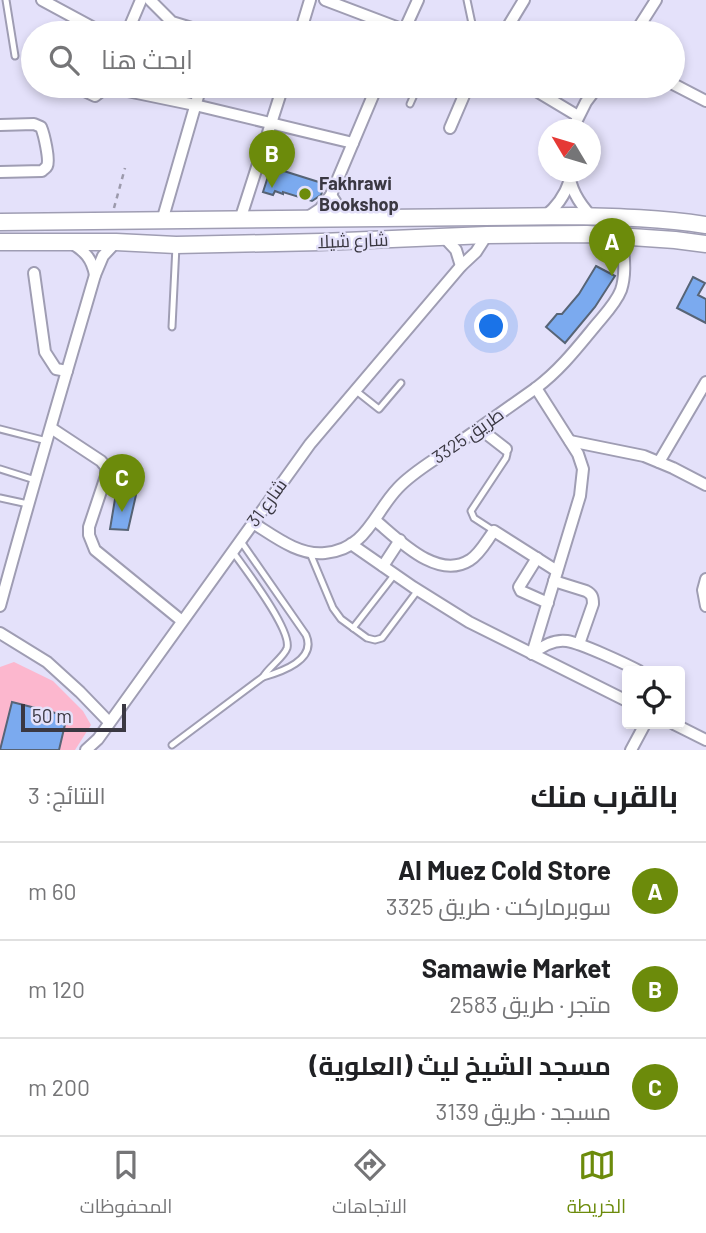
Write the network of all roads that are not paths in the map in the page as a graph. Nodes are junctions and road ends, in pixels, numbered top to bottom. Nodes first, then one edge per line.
1 (6, 0) edge
2 (42, 0) edge
3 (141, 0) edge
4 (149, 0) edge
5 (310, 0) edge
6 (325, 0) edge
7 (418, 0) edge
8 (467, 0) edge
9 (524, 0) edge
10 (656, 0) edge
11 (81, 21) edge
12 (132, 21) edge
13 (171, 21) edge
14 (304, 21) edge
15 (379, 21) edge
16 (411, 21) edge
17 (471, 21) edge
18 (511, 21) edge
19 (643, 21) edge
20 (15, 56) dead end
21 (685, 90) edge
22 (161, 98) edge
23 (197, 98) edge
24 (279, 98) edge
25 (372, 98) edge
26 (413, 98) edge
27 (463, 98) edge
28 (548, 98) edge
29 (590, 98) edge
30 (706, 101) edge
31 (410, 104) dead end
32 (195, 105) junction
33 (578, 116) junction
34 (577, 119) edge
35 (271, 123) junction
36 (0, 125) edge
37 (450, 128) dead end
38 (353, 143) junction
39 (0, 172) edge
40 (568, 182) edge
41 (571, 182) edge
42 (331, 195) junction
43 (590, 216) junction
44 (544, 217) junction
45 (305, 218) junction
46 (349, 218) junction
47 (240, 220) junction
48 (162, 221) junction
49 (0, 222) edge
50 (706, 225) edge
51 (486, 235) junction
52 (622, 235) junction
53 (444, 237) junction
54 (0, 242) edge
55 (116, 242) junction
56 (71, 243) junction
57 (706, 244) edge
58 (176, 245) junction
59 (461, 266) junction
60 (34, 273) dead end
61 (95, 275) junction
62 (172, 327) dead end
63 (67, 370) junction
64 (706, 382) edge
65 (401, 383) dead end
66 (536, 388) junction
67 (355, 390) junction
68 (51, 428) junction
69 (478, 428) junction
70 (0, 429) edge
71 (47, 441) junction
72 (570, 441) junction
73 (506, 449) joint
74 (659, 462) junction
75 (0, 469) edge
76 (35, 480) junction
77 (706, 485) edge
78 (0, 498) edge
79 (27, 504) junction
80 (375, 520) junction
81 (253, 523) junction
82 (494, 531) junction
83 (240, 540) junction
84 (400, 540) junction
85 (351, 544) junction
86 (233, 551) junction
87 (310, 553) junction
88 (537, 558) junction
89 (383, 566) junction
90 (395, 575) junction
91 (556, 576) junction
92 (706, 579) edge
93 (418, 590) junction
94 (548, 603) junction
95 (0, 606) edge
96 (706, 606) edge
97 (182, 621) junction
98 (353, 628) junction
99 (0, 632) edge
100 (579, 644) junction
101 (532, 654) junction
102 (628, 666) edge
103 (263, 677) junction
104 (622, 699) edge
105 (109, 722) junction
106 (643, 729) edge
107 (684, 729) edge
108 (706, 740) edge
109 (100, 745) edge
110 (172, 745) dead end
111 (86, 750) edge
112 (631, 750) edge

1 - 20 lane
2 - 11 street
3 - 12 street
4 - 13 street
5 - 14 street
6 - 15 street
7 - 16 street
8 - 17 lane
9 - 18 street
10 - 19 street
21 - 30 street
22 - 32 street
23 - 32 street
24 - 35 street
25 - 38 street
26 - 31 lane
27 - 37 street
28 - 33 street
29 - 33 street
32 - 35 street
32 - 48 street
33 - 34 street
35 - 38 street
35 - 47 street
36 - 39 street
38 - 42 street
40 - 44 street
41 - 43 street
42 - 45 street
42 - 46 street
43 - 44 main road, شارع شيلا
43 - 50 main road, شارع شيلا
44 - 46 main road, شارع شيلا
45 - 46 main road, شارع شيلا
45 - 47 main road, شارع شيلا
47 - 48 main road, شارع شيلا
48 - 49 main road, شارع شيلا
51 - 52 main road, شارع شيلا
51 - 53 main road, شارع شيلا
51 - 59 street, شارع 31
52 - 57 main road, شارع شيلا
52 - 66 street, طريق 3325
53 - 58 main road, شارع شيلا
53 - 59 street
54 - 56 main road, شارع شيلا
55 - 56 main road, شارع شيلا
55 - 58 main road, شارع شيلا
55 - 61 street
56 - 61 street
58 - 62 lane
59 - 67 street, شارع 31
60 - 63 street
61 - 63 street
63 - 68 street
64 - 74 street
65 - 67 lane
66 - 69 street, طريق 3325
66 - 72 street
67 - 81 street, شارع 31
68 - 71 street
68 - 97 street
69 - 73 street
69 - 80 street, طريق 3325
70 - 71 lane
71 - 76 street
72 - 74 street
72 - 91 street
73 - 82 lane
74 - 77 street
75 - 76 lane
76 - 79 street
78 - 79 lane
79 - 95 street
80 - 84 street
80 - 85 street, طريق 3325
81 - 83 street, شارع 31
81 - 87 street
82 - 84 street
82 - 88 street
83 - 86 street, شارع 31
83 - 103 lane
84 - 89 street
85 - 87 street, طريق 3325
85 - 89 street
86 - 97 street, شارع 31
86 - 103 lane
87 - 98 lane
88 - 91 street
88 - 94 street
89 - 90 street
90 - 93 street
90 - 98 lane
91 - 94 street
91 - 100 street
92 - 96 street
93 - 98 lane
93 - 101 street
94 - 101 street
97 - 105 street, شارع 31
99 - 105 street
100 - 101 street
100 - 102 street
101 - 104 street
103 - 110 lane
105 - 109 street, شارع 31
106 - 112 street
107 - 108 street
109 - 111 street, شارع 31

